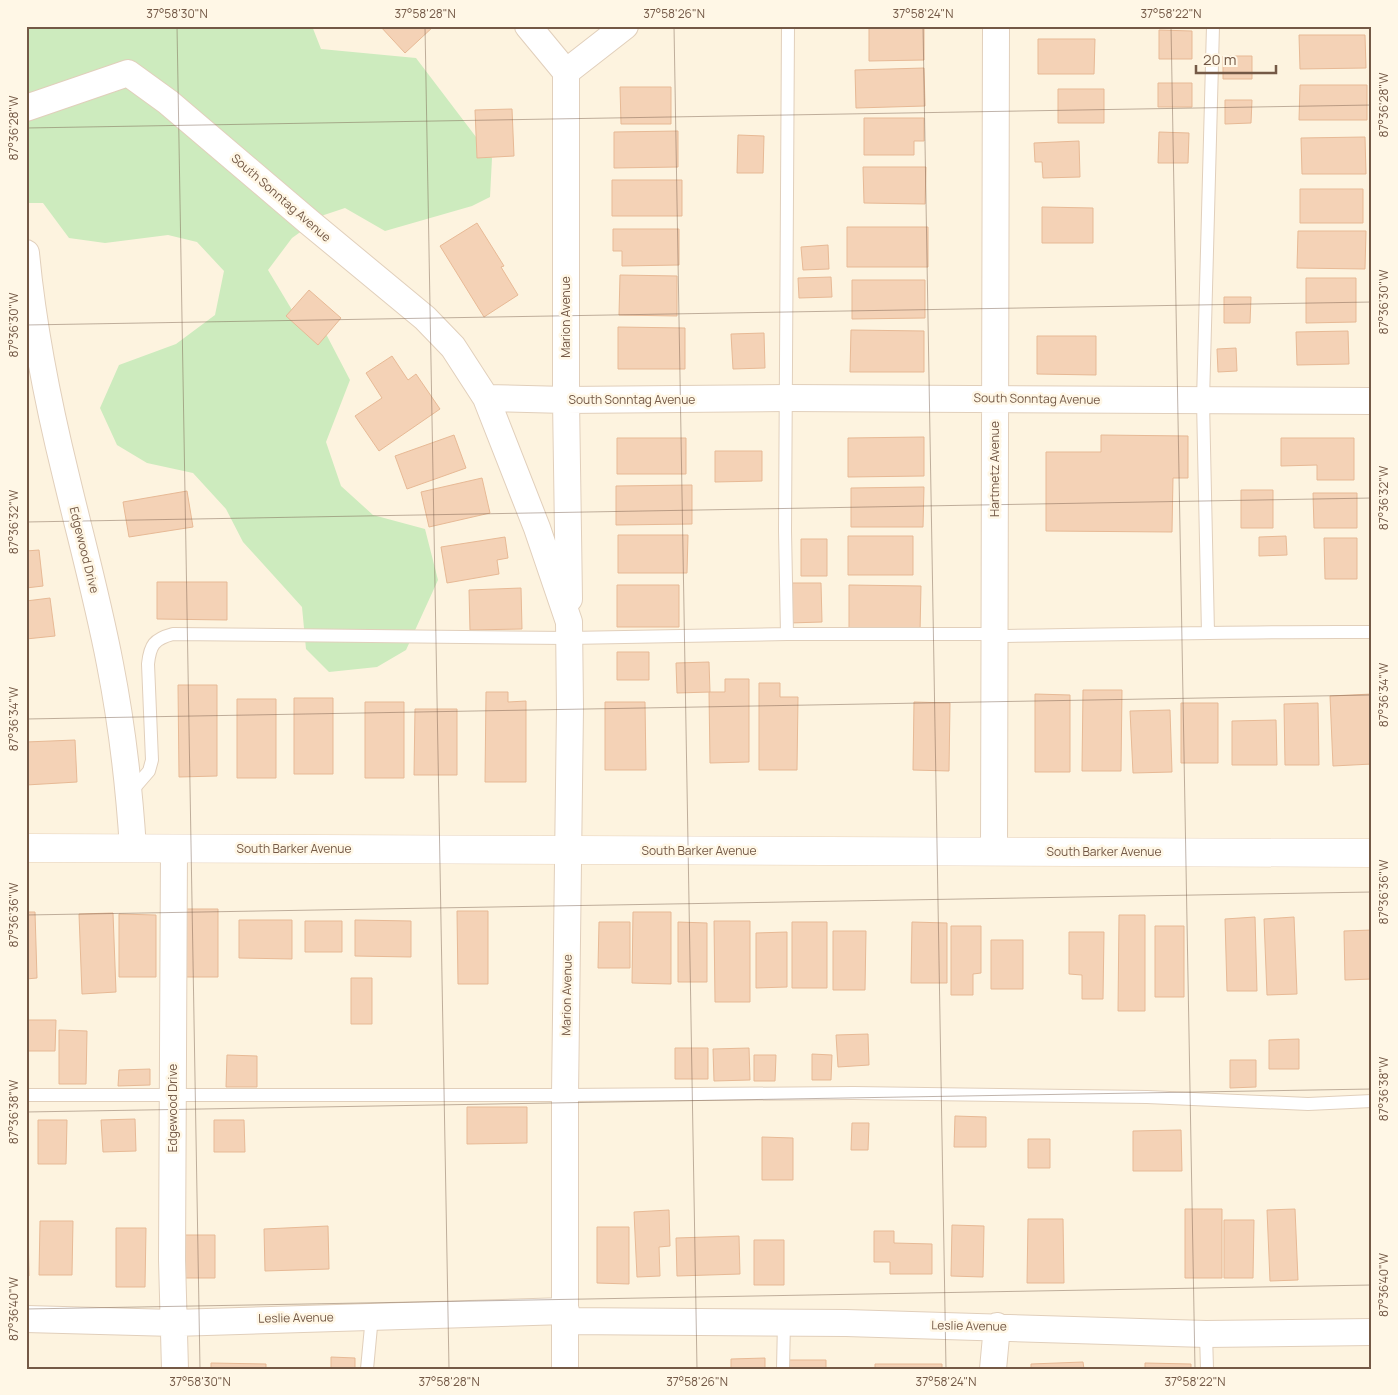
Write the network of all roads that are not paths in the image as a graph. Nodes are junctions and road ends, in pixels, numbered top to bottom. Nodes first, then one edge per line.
1 (528, 26) edge
2 (625, 26) edge
3 (788, 26) edge
4 (996, 26) edge
5 (1212, 26) edge
6 (566, 72) junction
7 (27, 108) edge
8 (26, 253) edge
9 (486, 398) junction
10 (787, 398) junction
11 (994, 399) junction
12 (566, 400) junction
13 (1203, 401) junction
14 (1372, 401) edge
15 (569, 630) junction
16 (1372, 632) edge
17 (1208, 633) junction
18 (787, 634) junction
19 (994, 635) junction
20 (129, 795) junction
21 (26, 848) edge
22 (132, 848) junction
23 (174, 848) junction
24 (569, 850) junction
25 (994, 852) junction
26 (1372, 853) edge
27 (26, 1095) edge
28 (565, 1095) junction
29 (173, 1096) junction
30 (1372, 1101) edge
31 (372, 1316) junction
32 (566, 1316) junction
33 (26, 1319) edge
34 (784, 1322) junction
35 (174, 1323) junction
36 (997, 1326) junction
37 (1372, 1332) edge
38 (1206, 1334) junction
39 (175, 1369) edge
40 (367, 1369) edge
41 (565, 1369) edge
42 (783, 1369) edge
43 (993, 1369) edge
44 (1207, 1369) edge

1 - 6 street
2 - 6 street
3 - 10 lane
4 - 11 street, Hartmetz Avenue
5 - 13 lane
6 - 12 street, Marion Avenue
7 - 9 street, South Sonntag Avenue
8 - 20 street, Edgewood Drive
9 - 12 street, South Sonntag Avenue
9 - 15 street, Marion Avenue
10 - 11 street, South Sonntag Avenue
10 - 12 street, South Sonntag Avenue
10 - 18 lane
11 - 13 street, South Sonntag Avenue
11 - 19 street, Hartmetz Avenue
12 - 15 street, Marion Avenue
13 - 14 street, South Sonntag Avenue
13 - 17 lane
15 - 18 lane
15 - 20 lane
15 - 24 street, Marion Avenue
16 - 17 lane
17 - 19 lane
18 - 19 lane
19 - 25 street, Hartmetz Avenue
20 - 22 street, Edgewood Drive
21 - 22 main road, South Barker Avenue
22 - 23 main road, South Barker Avenue
23 - 24 main road, South Barker Avenue
23 - 29 street, Edgewood Drive
24 - 25 main road, South Barker Avenue
24 - 28 street, Marion Avenue
25 - 26 main road, South Barker Avenue
27 - 29 lane
28 - 29 lane
28 - 30 lane
28 - 32 street, Marion Avenue
29 - 35 street, Edgewood Drive
31 - 32 street, Leslie Avenue
31 - 35 street, Leslie Avenue
31 - 40 lane
32 - 34 street, Leslie Avenue
32 - 41 street, Marion Avenue
33 - 35 street, Leslie Avenue
34 - 36 street, Leslie Avenue
34 - 42 lane
35 - 39 street, Edgewood Drive
36 - 38 street, Leslie Avenue
36 - 43 street
37 - 38 street, Leslie Avenue
38 - 44 lane

